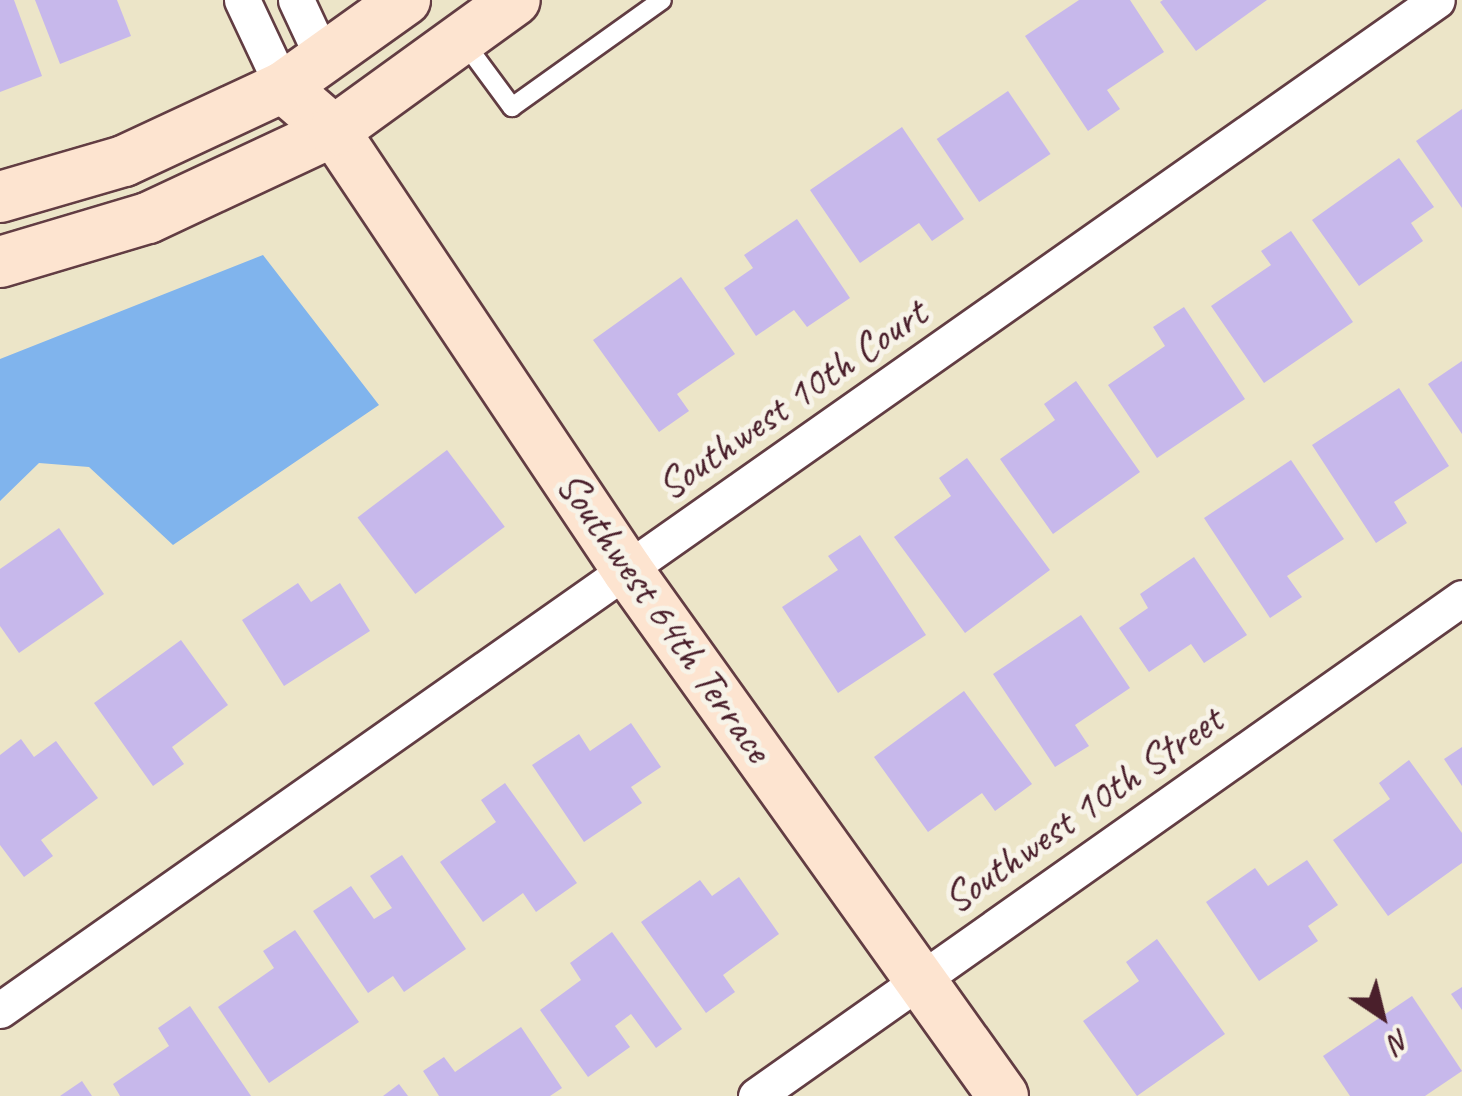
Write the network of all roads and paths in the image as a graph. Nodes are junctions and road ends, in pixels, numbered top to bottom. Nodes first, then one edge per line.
1 (242, 0) edge
2 (296, 0) edge
3 (405, 0) edge
4 (515, 0) edge
5 (662, 0) edge
6 (1437, 0) edge
7 (460, 37) junction
8 (323, 58) junction
9 (283, 86) junction
10 (334, 131) junction
11 (0, 198) edge
12 (0, 262) edge
13 (628, 571) junction
14 (1462, 598) edge
15 (922, 980) junction
16 (0, 1010) edge
17 (756, 1096) edge
18 (1003, 1096) edge

1 - 9 street
2 - 8 street
3 - 8 street
4 - 7 street
5 - 7 lane
6 - 13 street, Southwest 10th Court
7 - 10 street
8 - 9 street
8 - 10 street, Southwest 64th Terrace
9 - 10 street, Southwest 64th Terrace
9 - 11 street
10 - 12 street
10 - 13 street, Southwest 64th Terrace
13 - 15 street, Southwest 64th Terrace
13 - 16 street, Southwest 10th Court
14 - 15 street, Southwest 10th Street
15 - 17 street, Southwest 10th Street
15 - 18 street, Southwest 64th Terrace

